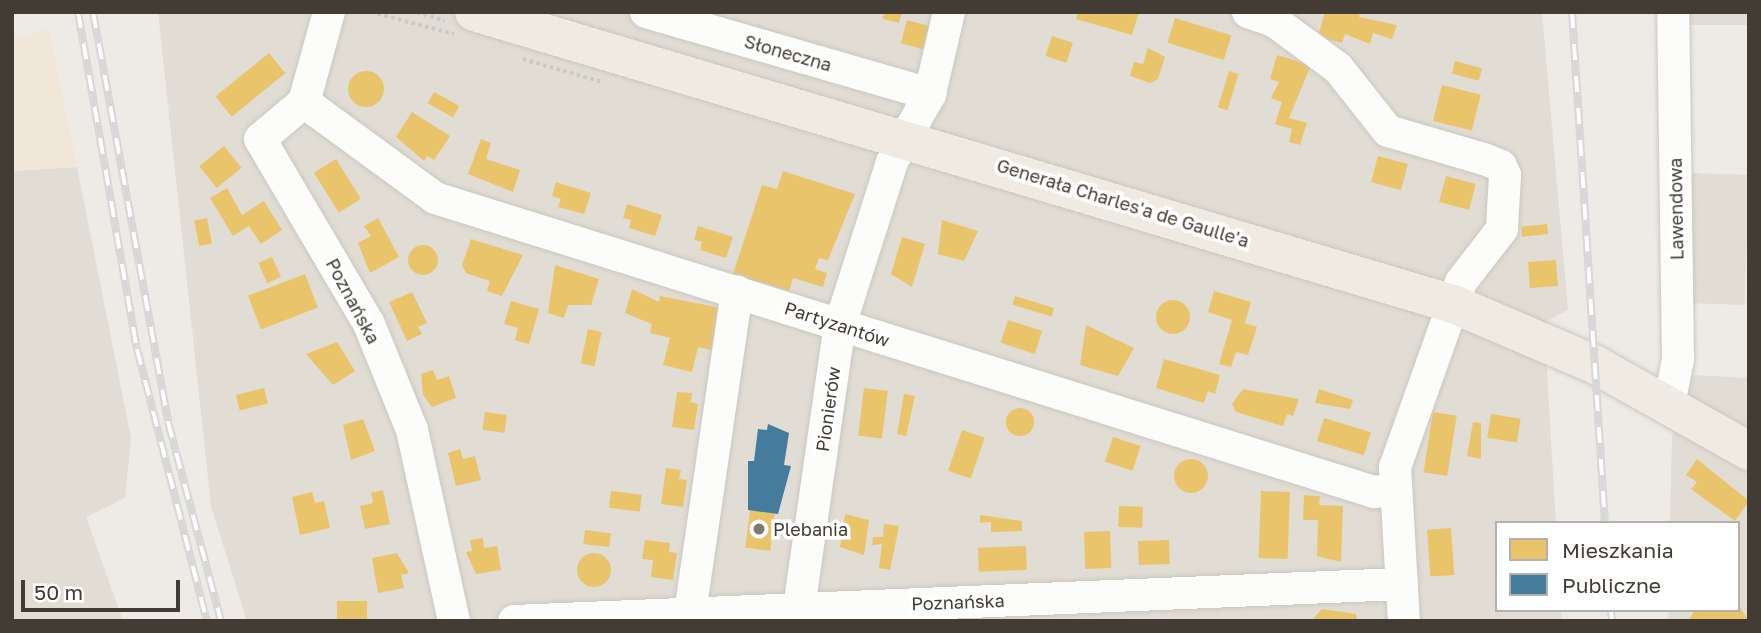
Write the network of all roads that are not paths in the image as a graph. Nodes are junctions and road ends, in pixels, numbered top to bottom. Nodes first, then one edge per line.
1 (329, 12) edge
2 (474, 12) edge
3 (646, 12) edge
4 (950, 12) edge
5 (1674, 12) edge
6 (1266, 15) edge
7 (930, 94) junction
8 (304, 102) junction
9 (908, 138) junction
10 (737, 291) junction
11 (1452, 304) junction
12 (840, 325) junction
13 (1669, 405) junction
14 (1749, 451) edge
15 (1395, 490) junction
16 (1402, 584) junction
17 (799, 608) junction
18 (690, 613) junction
19 (454, 621) edge
20 (514, 621) edge
21 (1404, 621) edge

1 - 8 street
2 - 9 main road, Generała Charles'a de Gaulle'a
3 - 7 street, Słoneczna
4 - 7 street, Pionierów
5 - 13 street, Lawendowa
6 - 11 street
7 - 9 street, Pionierów
8 - 10 street, Partyzantów
8 - 19 street, Poznańska
9 - 11 main road, Generała Charles'a de Gaulle'a
9 - 12 street, Pionierów
10 - 12 street, Partyzantów
10 - 18 street
11 - 13 main road, Generała Charles'a de Gaulle'a
11 - 15 street
12 - 15 street, Partyzantów
12 - 17 street, Pionierów
13 - 14 main road, Generała Charles'a de Gaulle'a
15 - 16 street
16 - 17 street, Poznańska
16 - 21 street
17 - 18 street, Poznańska
18 - 20 street, Poznańska

